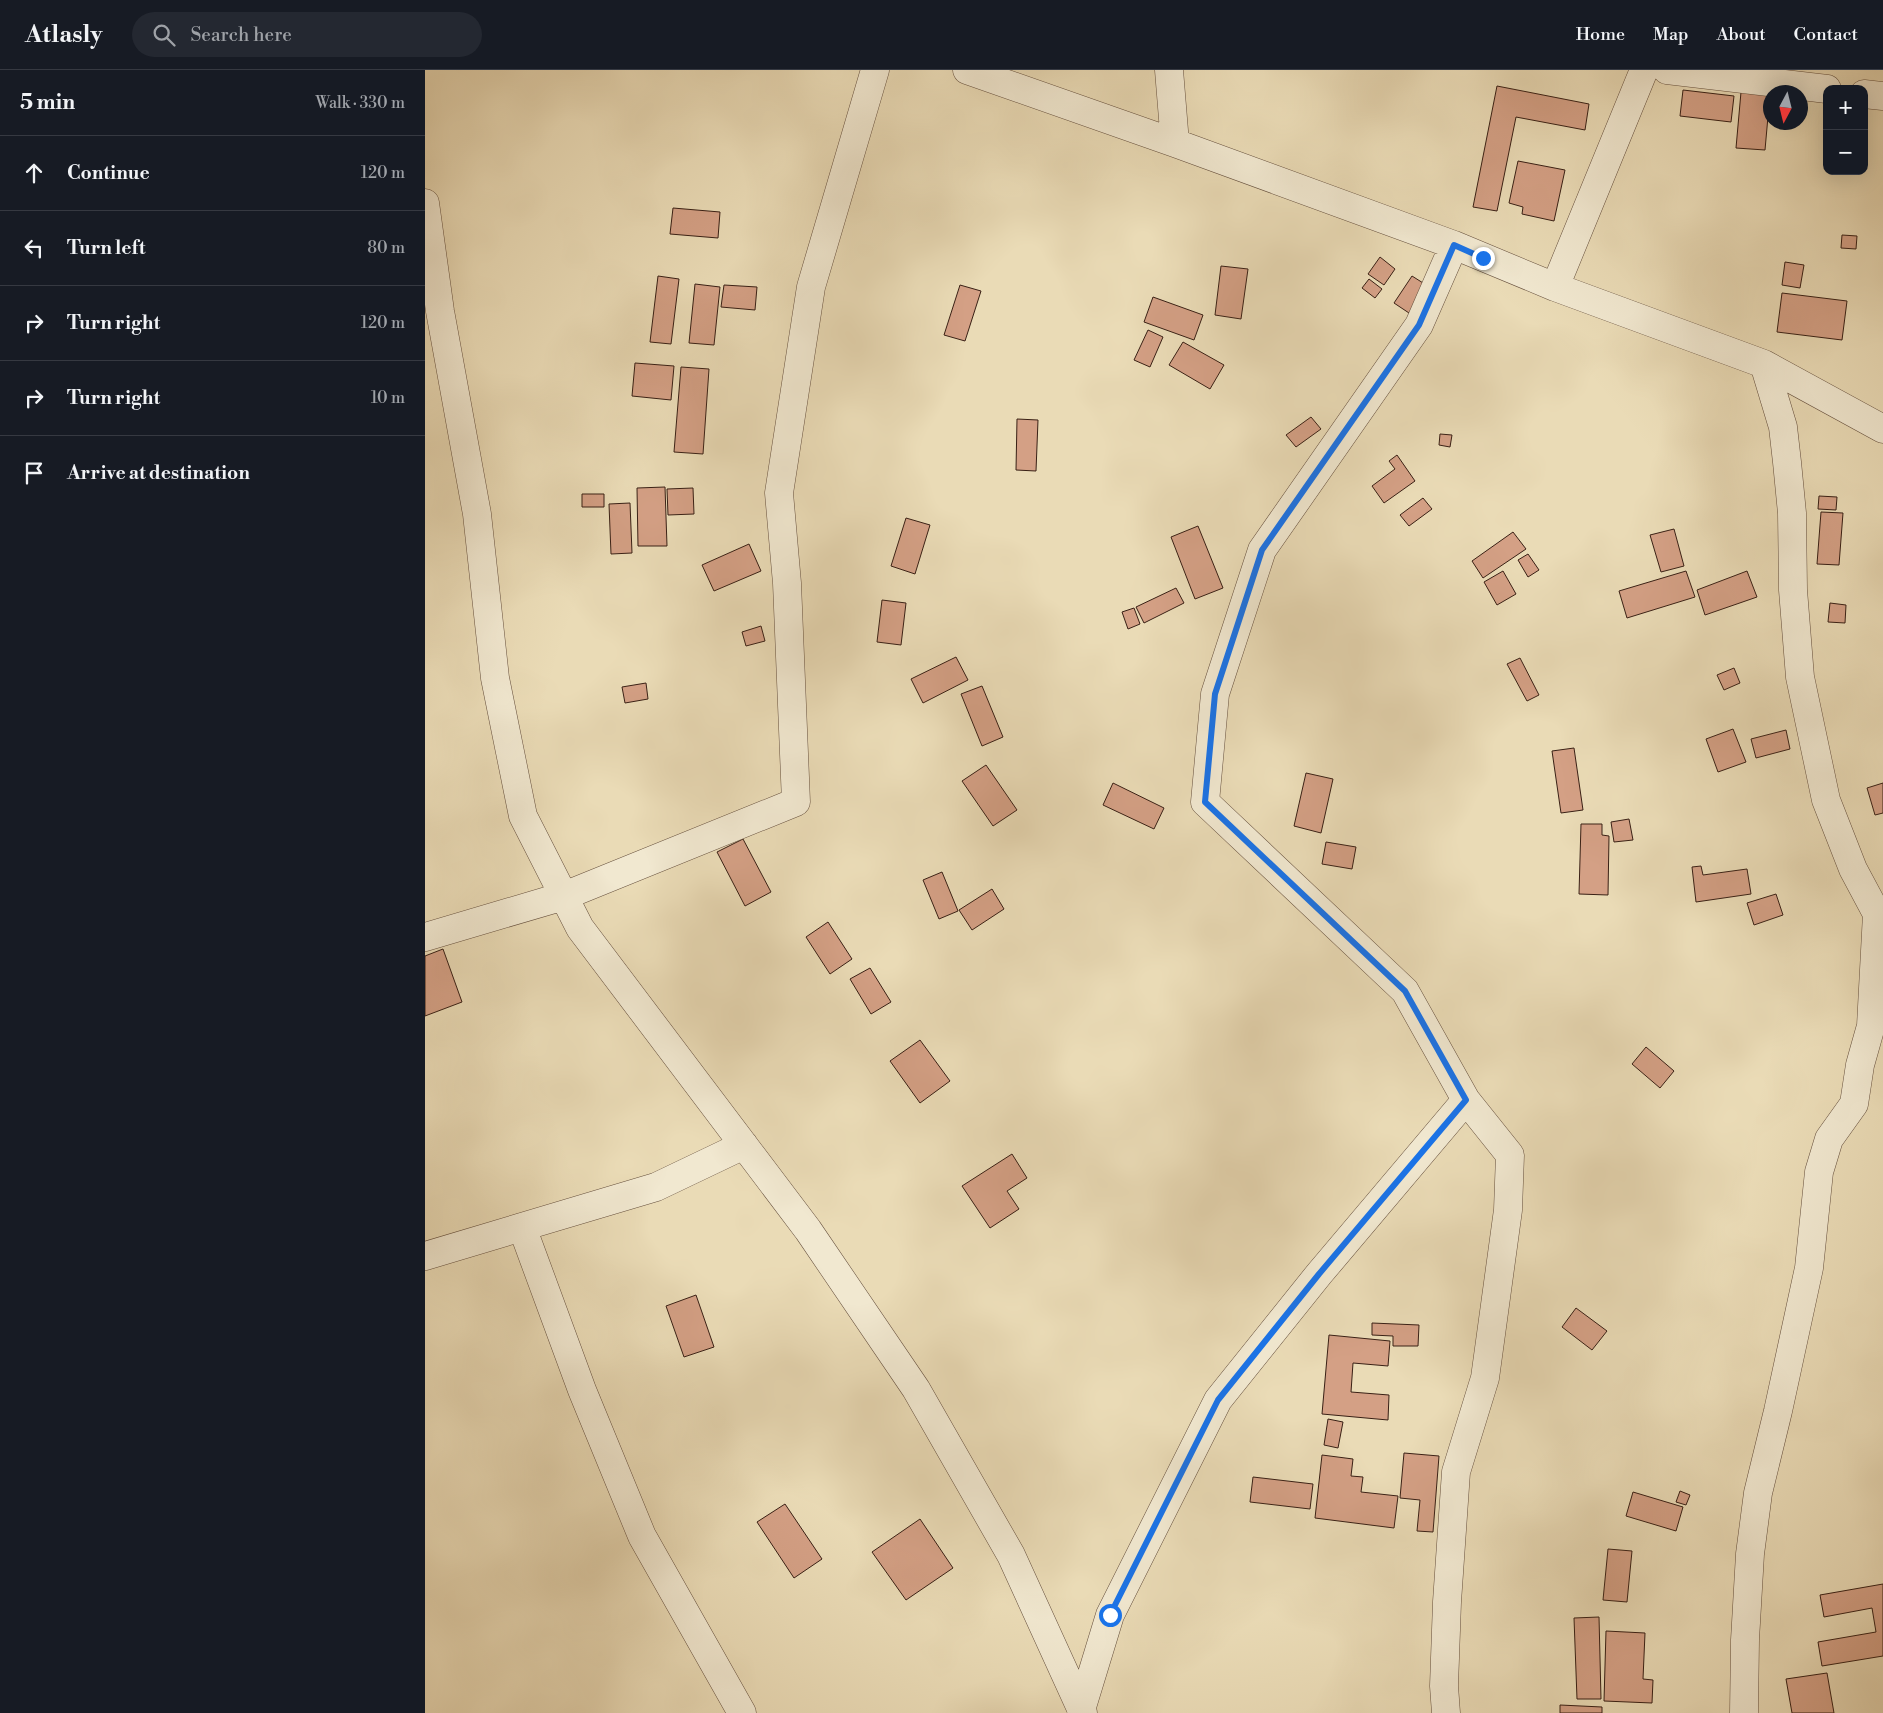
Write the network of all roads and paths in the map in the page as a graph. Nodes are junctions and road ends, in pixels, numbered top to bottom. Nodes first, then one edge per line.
1 (875, 70) edge
2 (967, 70) edge
3 (1169, 70) edge
4 (1644, 70) edge
5 (1667, 70) edge
6 (1823, 89) edge
7 (1868, 94) edge
8 (1883, 96) edge
9 (1175, 142) junction
10 (425, 203) edge
11 (1454, 245) junction
12 (1555, 287) junction
13 (1764, 364) junction
14 (1883, 429) edge
15 (564, 896) junction
16 (425, 937) edge
17 (1466, 1100) junction
18 (744, 1145) junction
19 (523, 1227) junction
20 (425, 1256) edge
21 (1082, 1711) edge
22 (742, 1713) edge
23 (1446, 1713) edge
24 (1743, 1713) edge

1 - 15 street
2 - 9 street
3 - 9 street
4 - 12 street
5 - 6 street
7 - 8 street
9 - 11 street
10 - 15 street
11 - 12 street
11 - 17 street
12 - 13 street
13 - 14 street
13 - 24 street
15 - 16 street
15 - 18 street
17 - 21 street
17 - 23 street
18 - 19 street
18 - 21 street
19 - 20 street
19 - 22 street

